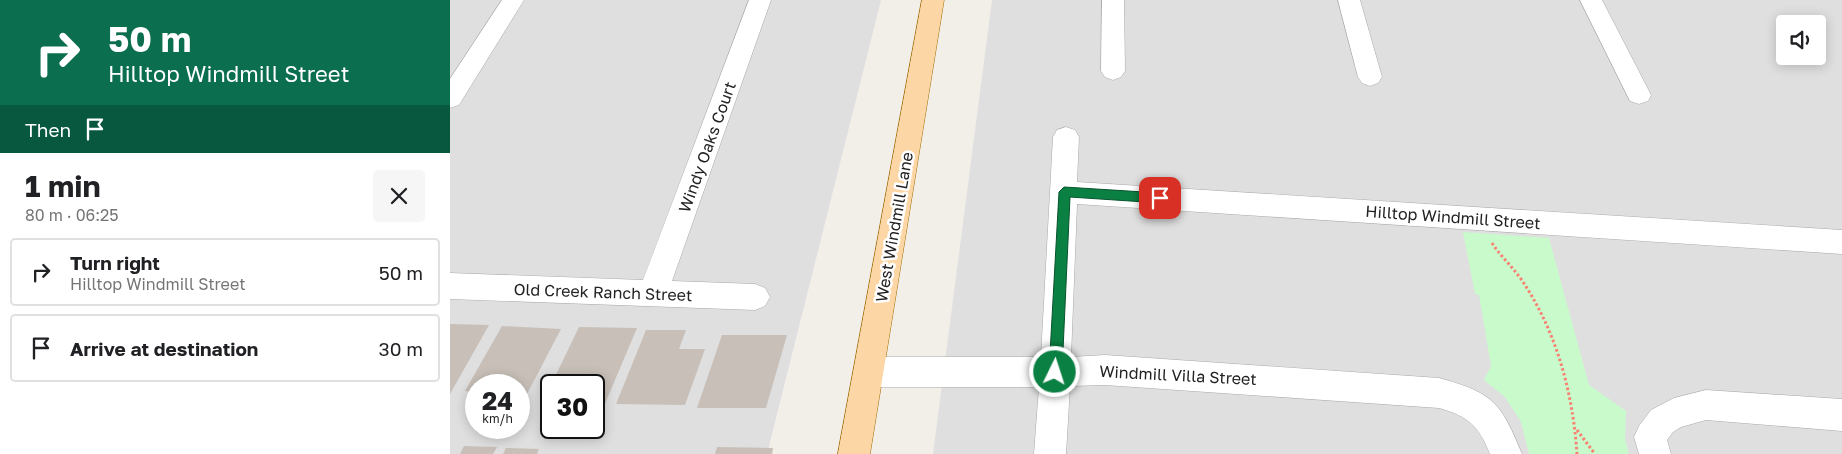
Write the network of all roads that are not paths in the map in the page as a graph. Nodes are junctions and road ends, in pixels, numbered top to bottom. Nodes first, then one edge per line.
1 (513, 0) edge
2 (760, 0) edge
3 (933, 0) edge
4 (1112, 0) edge
5 (1350, 0) edge
6 (1591, 0) edge
7 (1113, 71) dead end
8 (1370, 76) dead end
9 (1639, 95) dead end
10 (450, 99) edge
11 (1066, 137) dead end
12 (1064, 192) junction
13 (1842, 242) edge
14 (450, 286) edge
15 (653, 293) junction
16 (755, 297) dead end
17 (869, 372) junction
18 (1055, 372) junction
19 (1842, 415) edge
20 (854, 454) edge
21 (1050, 454) edge
22 (1506, 454) edge
23 (1655, 454) edge

1 - 10 street
2 - 15 street, Windy Oaks Court
3 - 17 main road, West Windmill Lane
4 - 7 street
5 - 8 street
6 - 9 street
11 - 12 street
12 - 13 street, Hilltop Windmill Street
12 - 18 street
14 - 15 street, Old Creek Ranch Street
15 - 16 street, Old Creek Ranch Street
17 - 18 street, Windmill Villa Street
17 - 20 main road, West Windmill Lane
18 - 21 street
18 - 22 street, Windmill Villa Street
19 - 23 street

